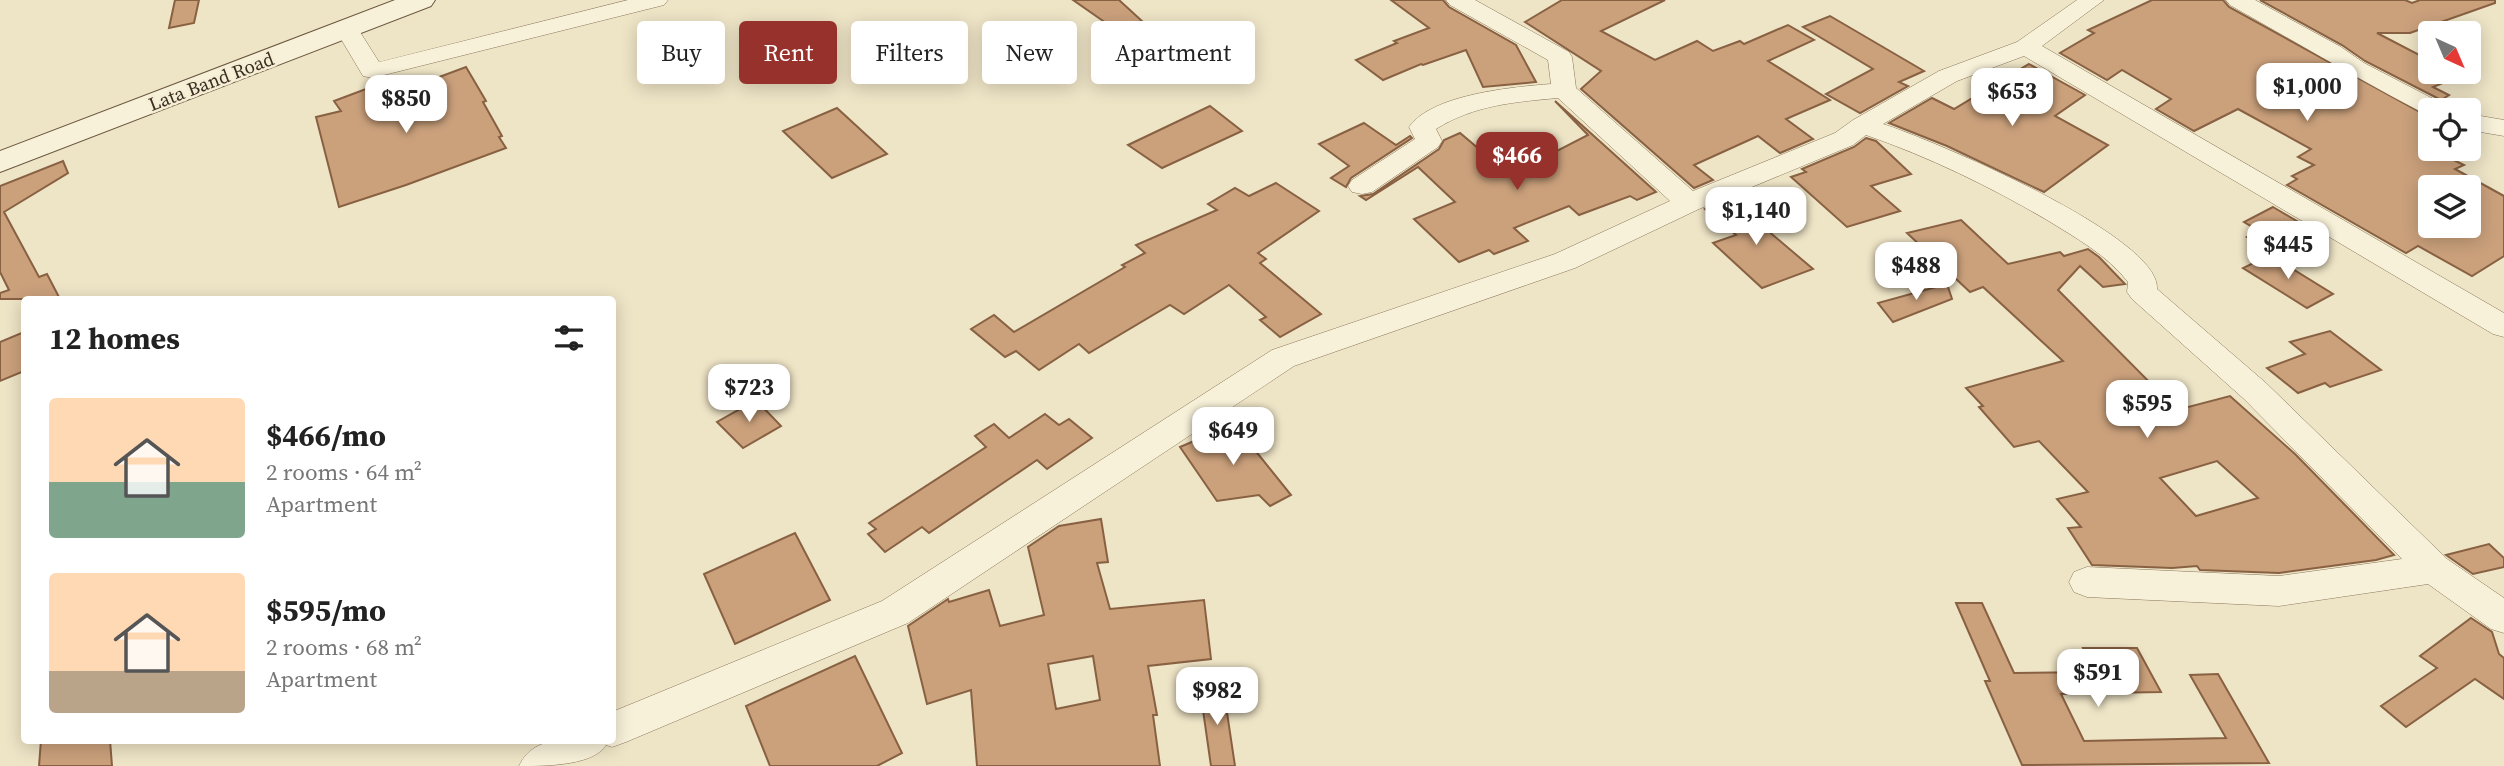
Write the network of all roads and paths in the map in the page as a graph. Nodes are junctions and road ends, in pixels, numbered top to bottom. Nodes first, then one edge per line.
1 (421, 0) edge
2 (656, 0) edge
3 (1458, 0) edge
4 (2092, 0) edge
5 (2238, 0) edge
6 (347, 29) junction
7 (2026, 47) junction
8 (1564, 90) junction
9 (2418, 101) edge
10 (2481, 124) edge
11 (1862, 125) junction
12 (2504, 128) edge
13 (0, 162) edge
14 (1362, 186) dead end
15 (1689, 203) junction
16 (2504, 327) edge
17 (2434, 569) junction
18 (2087, 582) dead end
19 (2504, 618) edge
20 (616, 728) edge
21 (581, 744) edge
22 (540, 766) edge

1 - 6 main road, Lata Band Road
2 - 6 street
3 - 8 street
4 - 7 street
5 - 9 street
6 - 13 main road, Lata Band Road
7 - 11 street
7 - 16 street
8 - 14 street
8 - 15 street
10 - 12 street
11 - 15 street
11 - 17 street
15 - 20 street
17 - 18 street
17 - 19 street
21 - 22 street

